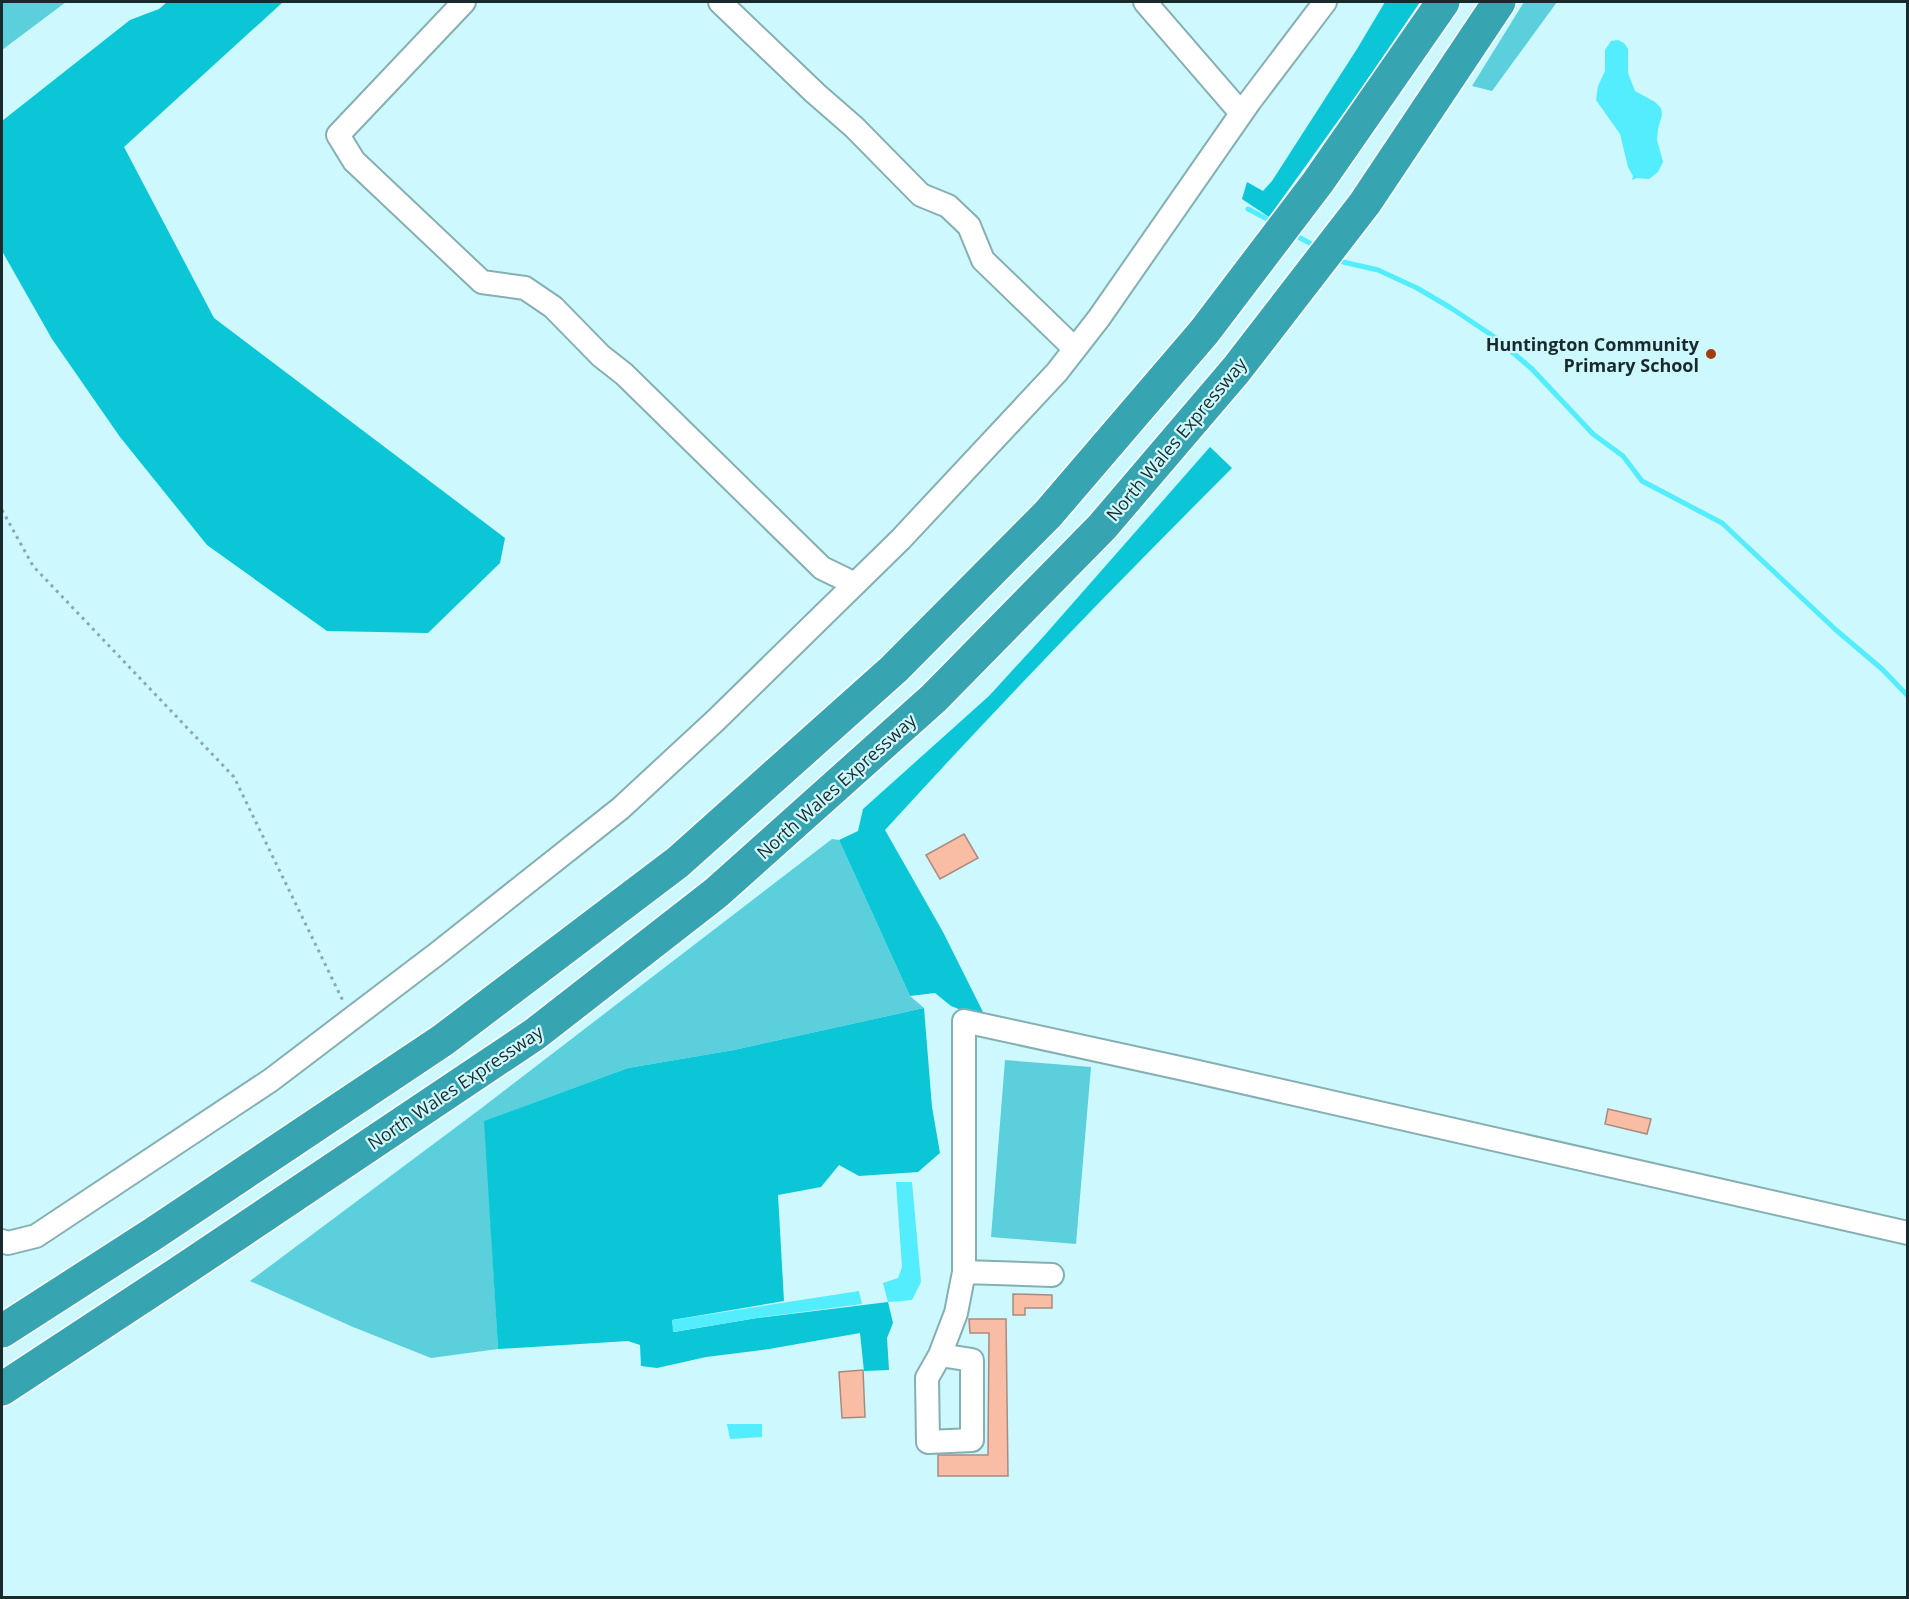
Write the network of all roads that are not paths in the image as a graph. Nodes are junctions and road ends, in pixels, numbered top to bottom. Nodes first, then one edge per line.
1 (464, 2) edge
2 (720, 2) edge
3 (1145, 2) edge
4 (1443, 2) edge
5 (1499, 2) edge
6 (1319, 4) edge
7 (1241, 113) junction
8 (1075, 349) junction
9 (855, 584) junction
10 (1908, 1233) edge
11 (2, 1241) edge
12 (964, 1272) junction
13 (1052, 1275) dead end
14 (2, 1331) edge
15 (940, 1355) dead end
16 (2, 1389) edge

1 - 9 lane
2 - 8 lane
3 - 7 lane
4 - 14 highway
5 - 16 highway, North Wales Expressway
6 - 7 lane
7 - 8 lane
8 - 9 lane
9 - 11 lane
10 - 12 lane
12 - 13 lane
12 - 15 lane

